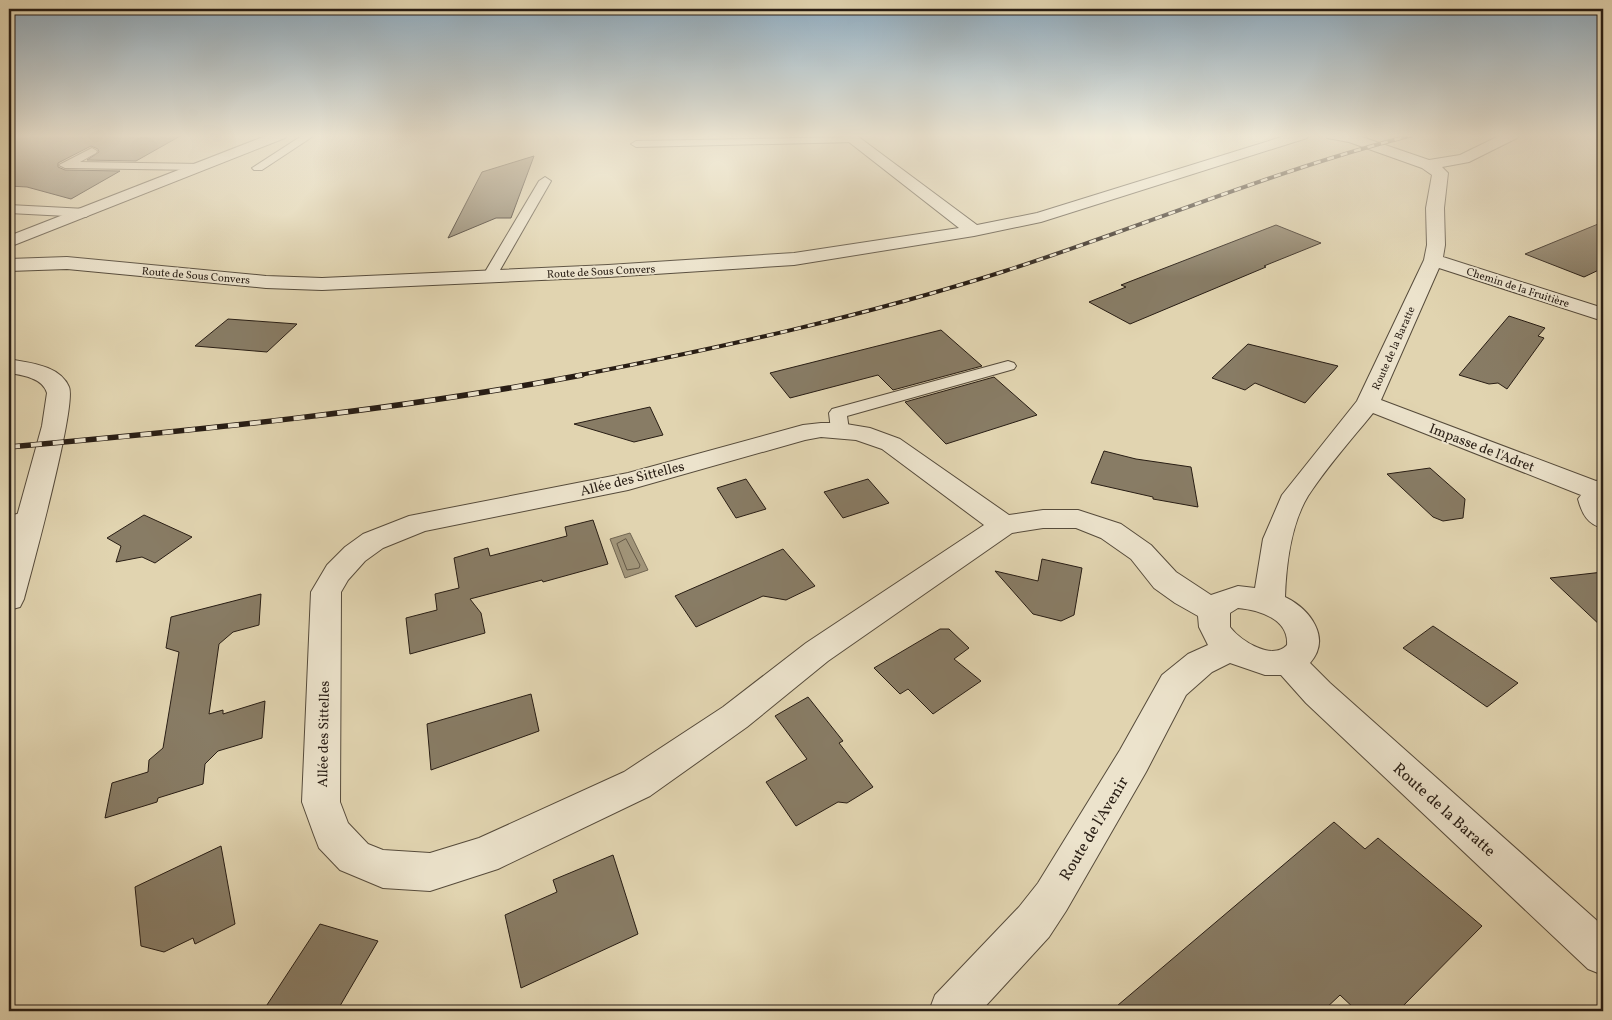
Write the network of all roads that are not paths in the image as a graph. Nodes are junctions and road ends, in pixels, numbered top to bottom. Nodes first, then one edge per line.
1 (162, 183) edge
2 (543, 183) edge
3 (910, 183) edge
4 (1150, 183) edge
5 (1439, 183) edge
6 (9, 209) edge
7 (86, 213) junction
8 (974, 231) junction
9 (9, 244) edge
10 (1433, 260) junction
11 (67, 263) junction
12 (9, 265) edge
13 (489, 277) junction
14 (1603, 315) edge
15 (9, 366) edge
16 (1008, 366) dead end
17 (1368, 404) junction
18 (840, 430) junction
19 (1600, 490) edge
20 (1603, 519) edge
21 (19, 521) edge
22 (1004, 525) junction
23 (9, 599) edge
24 (1270, 603) junction
25 (1214, 610) junction
26 (1231, 648) junction
27 (1288, 661) junction
28 (1603, 954) edge
29 (951, 1011) edge

1 - 7 street
2 - 13 lane
3 - 8 street
4 - 8 street, Route de Sous Convers
5 - 10 street, Route de la Baratte
6 - 7 lane
7 - 9 street
8 - 13 street, Route de Sous Convers
9 - 11 street, Route de Sous Convers
10 - 14 street, Chemin de la Fruitière
10 - 17 street, Route de la Baratte
11 - 12 street, Route de Sous Convers
11 - 13 street, Route de Sous Convers
15 - 21 street
16 - 18 lane
17 - 19 street, Impasse de l'Adret
17 - 24 street, Route de la Baratte
18 - 22 street, Allée des Sittelles
18 - 22 street, Allée des Sittelles
19 - 20 street, Impasse de l'Adret
21 - 23 street
22 - 25 street, Allée des Sittelles
24 - 25 street
24 - 27 street
25 - 26 street
26 - 27 street
26 - 29 street, Route de l'Avenir
27 - 28 street, Route de la Baratte

